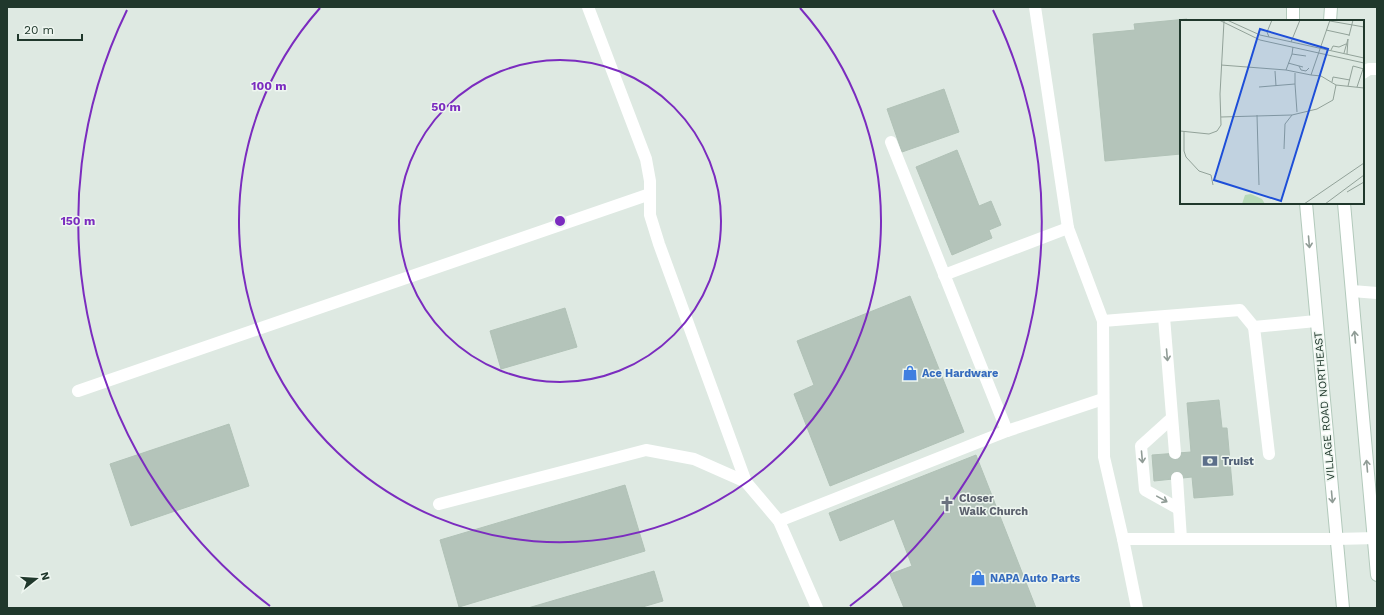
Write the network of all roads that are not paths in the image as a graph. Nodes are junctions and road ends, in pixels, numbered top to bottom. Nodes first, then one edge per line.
1 (588, 7) edge
2 (1035, 7) edge
3 (1293, 7) edge
4 (1331, 7) edge
5 (1293, 20) edge
6 (1330, 20) edge
7 (1377, 69) edge
8 (1364, 72) edge
9 (891, 142) dead end
10 (650, 194) junction
11 (1306, 204) edge
12 (1344, 204) edge
13 (1068, 228) junction
14 (944, 275) junction
15 (1352, 291) junction
16 (1377, 293) edge
17 (1164, 316) junction
18 (1103, 321) junction
19 (1316, 321) junction
20 (1254, 328) junction
21 (78, 391) dead end
22 (1103, 399) junction
23 (1172, 418) junction
24 (1007, 431) junction
25 (1175, 453) dead end
26 (1269, 454) dead end
27 (1177, 478) dead end
28 (746, 482) junction
29 (439, 504) dead end
30 (1179, 509) junction
31 (779, 521) junction
32 (1376, 538) edge
33 (1123, 539) junction
34 (1181, 539) junction
35 (1336, 539) junction
36 (1377, 575) edge
37 (817, 608) edge
38 (1137, 608) edge
39 (1343, 608) edge

1 - 10 main road
2 - 13 main road
3 - 5 main road
4 - 6 main road
7 - 8 main road
9 - 14 main road
10 - 21 main road
10 - 28 main road
11 -> 19 main road, VILLAGE ROAD NORTHEAST
12 - 15 main road
13 - 14 main road
13 - 18 main road
14 - 24 main road
15 - 16 main road
32 -> 15 main road
17 - 18 main road
17 - 20 main road
17 -> 23 main road
18 - 22 main road
19 - 20 main road
19 -> 35 main road, VILLAGE ROAD NORTHEAST
20 - 26 main road
22 - 24 main road
22 - 33 main road
23 - 25 main road
23 -> 30 main road
24 - 31 main road
27 - 30 main road
28 - 29 main road
28 - 31 main road
30 - 34 main road
31 - 37 main road
32 - 35 main road
32 - 36 main road
33 - 34 main road
33 - 38 main road
34 - 35 main road
35 - 39 main road, VILLAGE ROAD NORTHEAST

